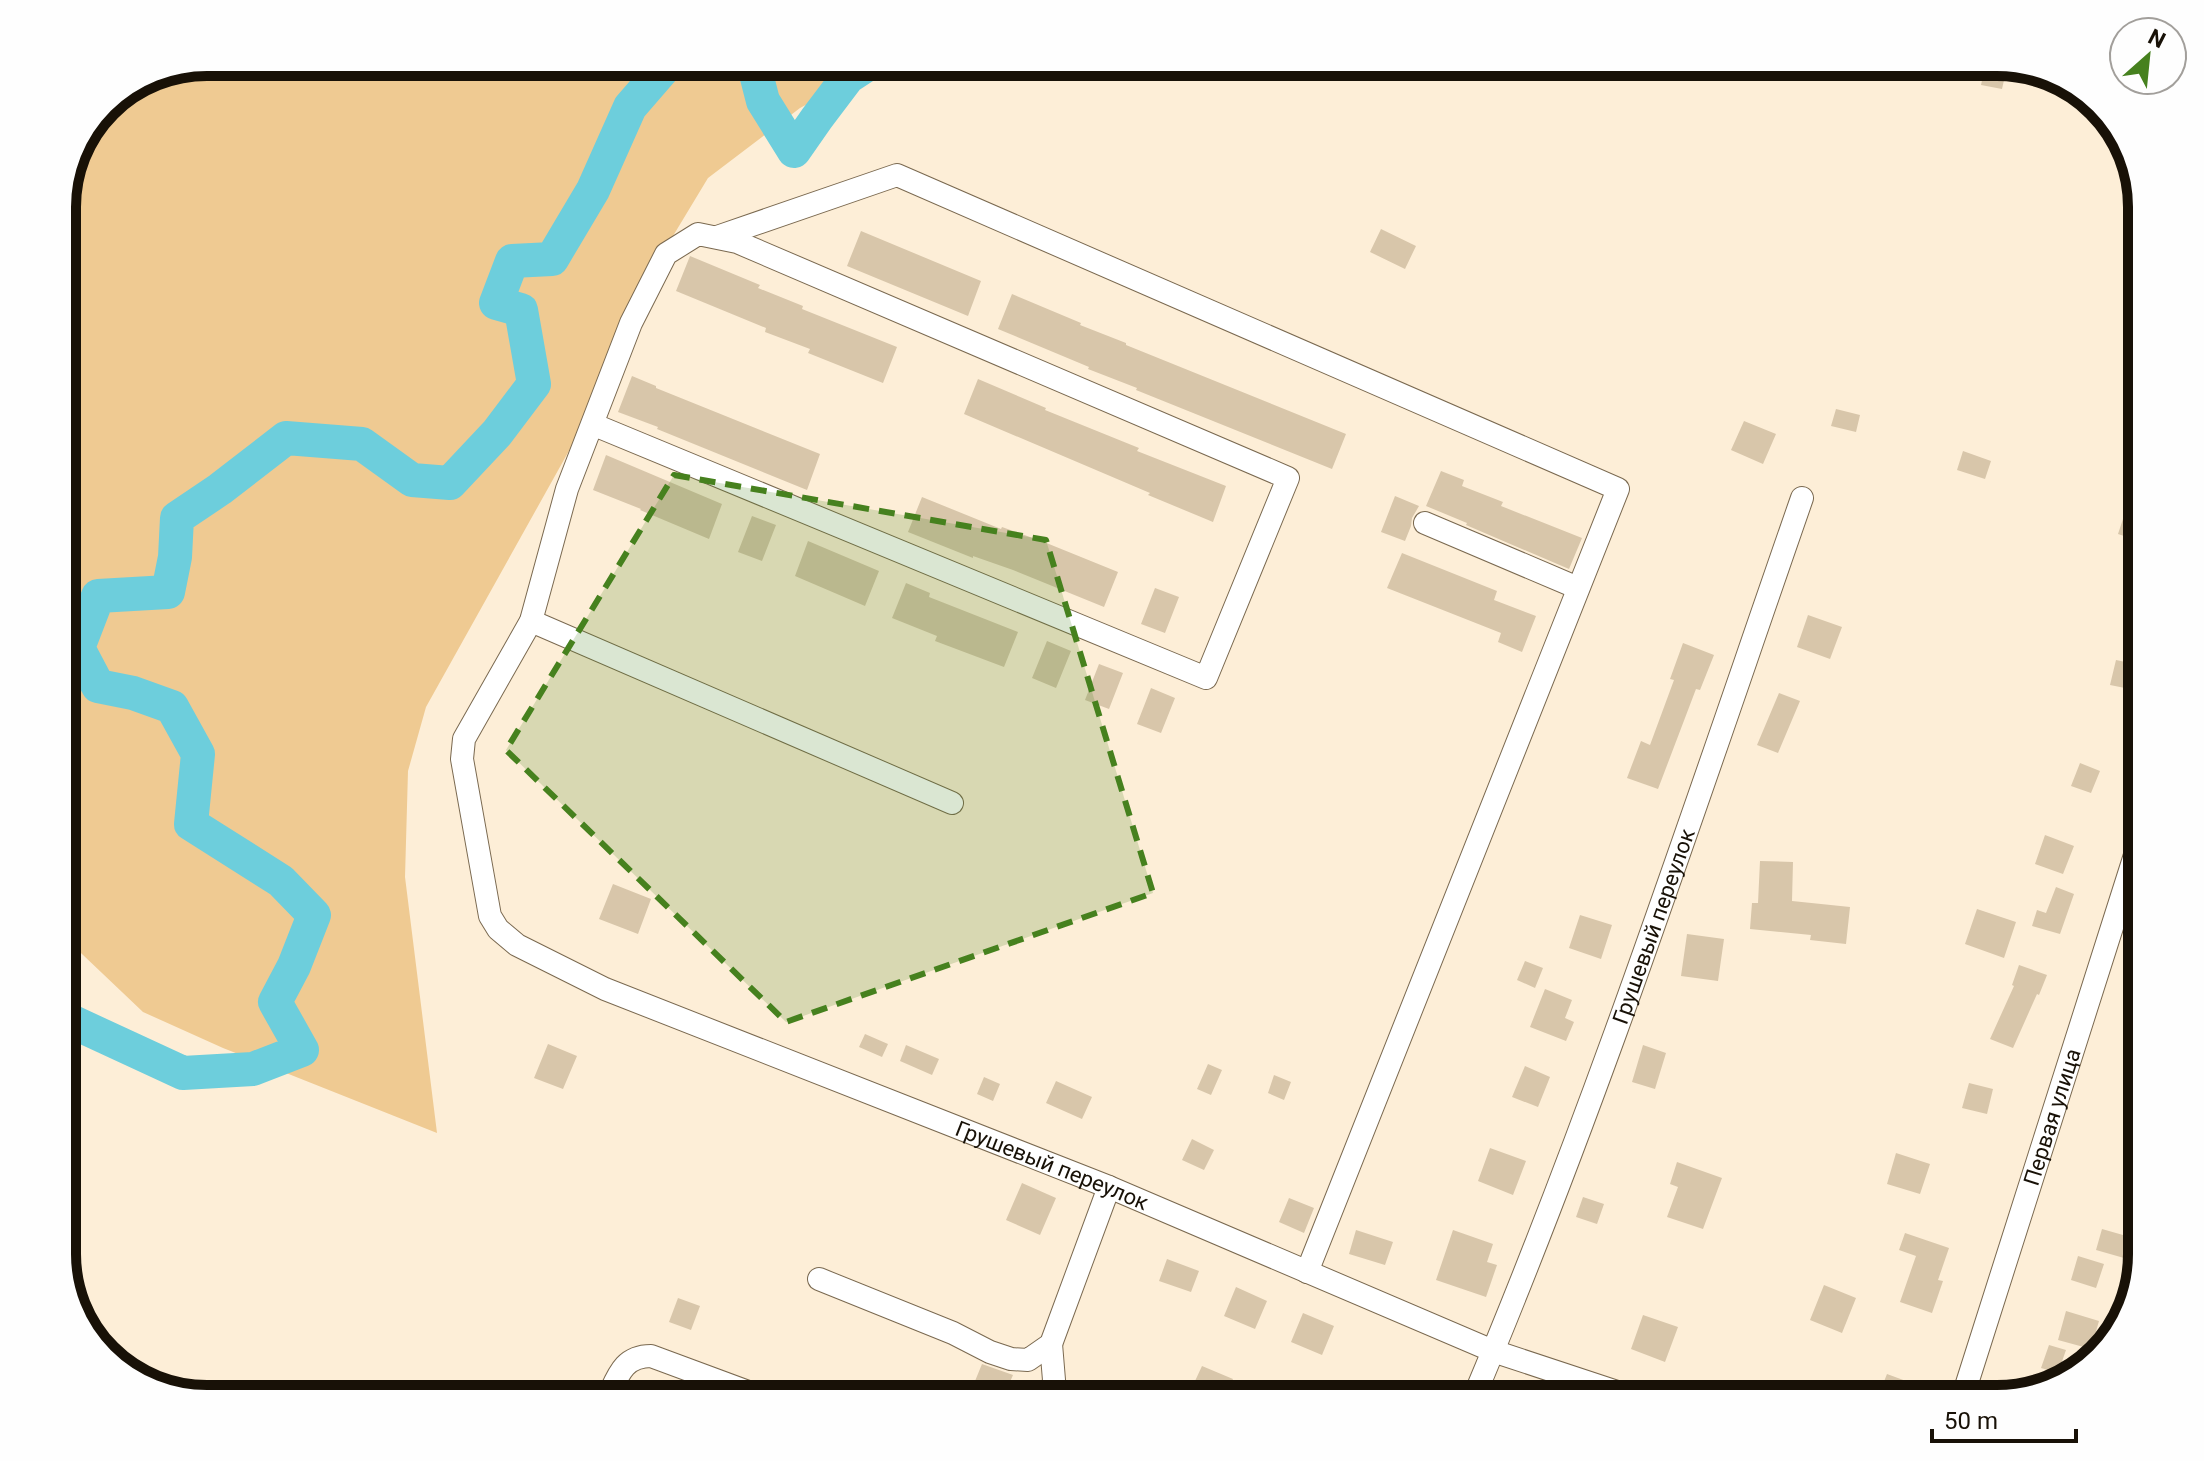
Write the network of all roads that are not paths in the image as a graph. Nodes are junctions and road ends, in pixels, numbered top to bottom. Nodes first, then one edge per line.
1 (715, 238) junction
2 (592, 424) junction
3 (1802, 498) dead end
4 (1425, 523) dead end
5 (1578, 588) junction
6 (531, 621) junction
7 (952, 803) dead end
8 (2128, 877) edge
9 (1109, 1187) junction
10 (1307, 1272) junction
11 (819, 1279) dead end
12 (1051, 1344) junction
13 (1493, 1351) junction
14 (614, 1385) edge
15 (729, 1385) edge
16 (1053, 1385) edge
17 (1479, 1385) edge
18 (1596, 1385) edge
19 (1966, 1385) edge

1 - 2 street, Грушевый переулок
1 - 2 street
1 - 5 street, Грушевый переулок
2 - 6 street, Грушевый переулок
3 - 13 street, Грушевый переулок
4 - 5 street
5 - 10 street
6 - 7 street
6 - 9 street, Грушевый переулок
8 - 19 street, Первая улица
9 - 10 street, Грушевый переулок
9 - 12 street
10 - 13 street, Грушевый переулок
11 - 12 street
12 - 16 street
13 - 17 street, Грушевый переулок
13 - 18 street, Грушевый переулок
14 - 15 street

